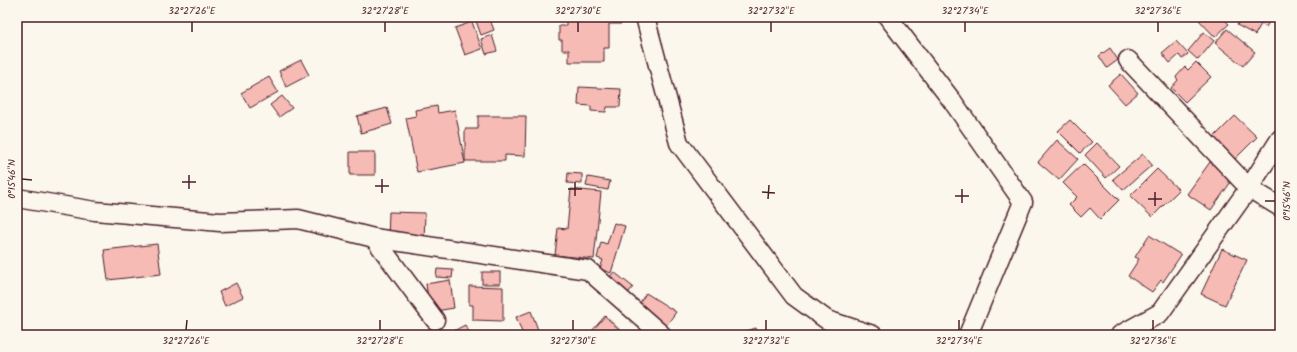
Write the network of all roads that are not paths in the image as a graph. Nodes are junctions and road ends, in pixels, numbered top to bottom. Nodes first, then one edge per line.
1 (645, 17) edge
2 (888, 17) edge
3 (1128, 60) dead end
4 (1280, 139) edge
5 (1249, 188) junction
6 (17, 198) edge
7 (1280, 207) edge
8 (374, 238) junction
9 (434, 320) dead end
10 (662, 335) edge
11 (873, 335) edge
12 (968, 335) edge
13 (1120, 335) edge

1 - 11 street
2 - 12 street
3 - 5 street
4 - 5 street
5 - 7 street
5 - 13 street
6 - 8 street
8 - 9 street
8 - 10 street

